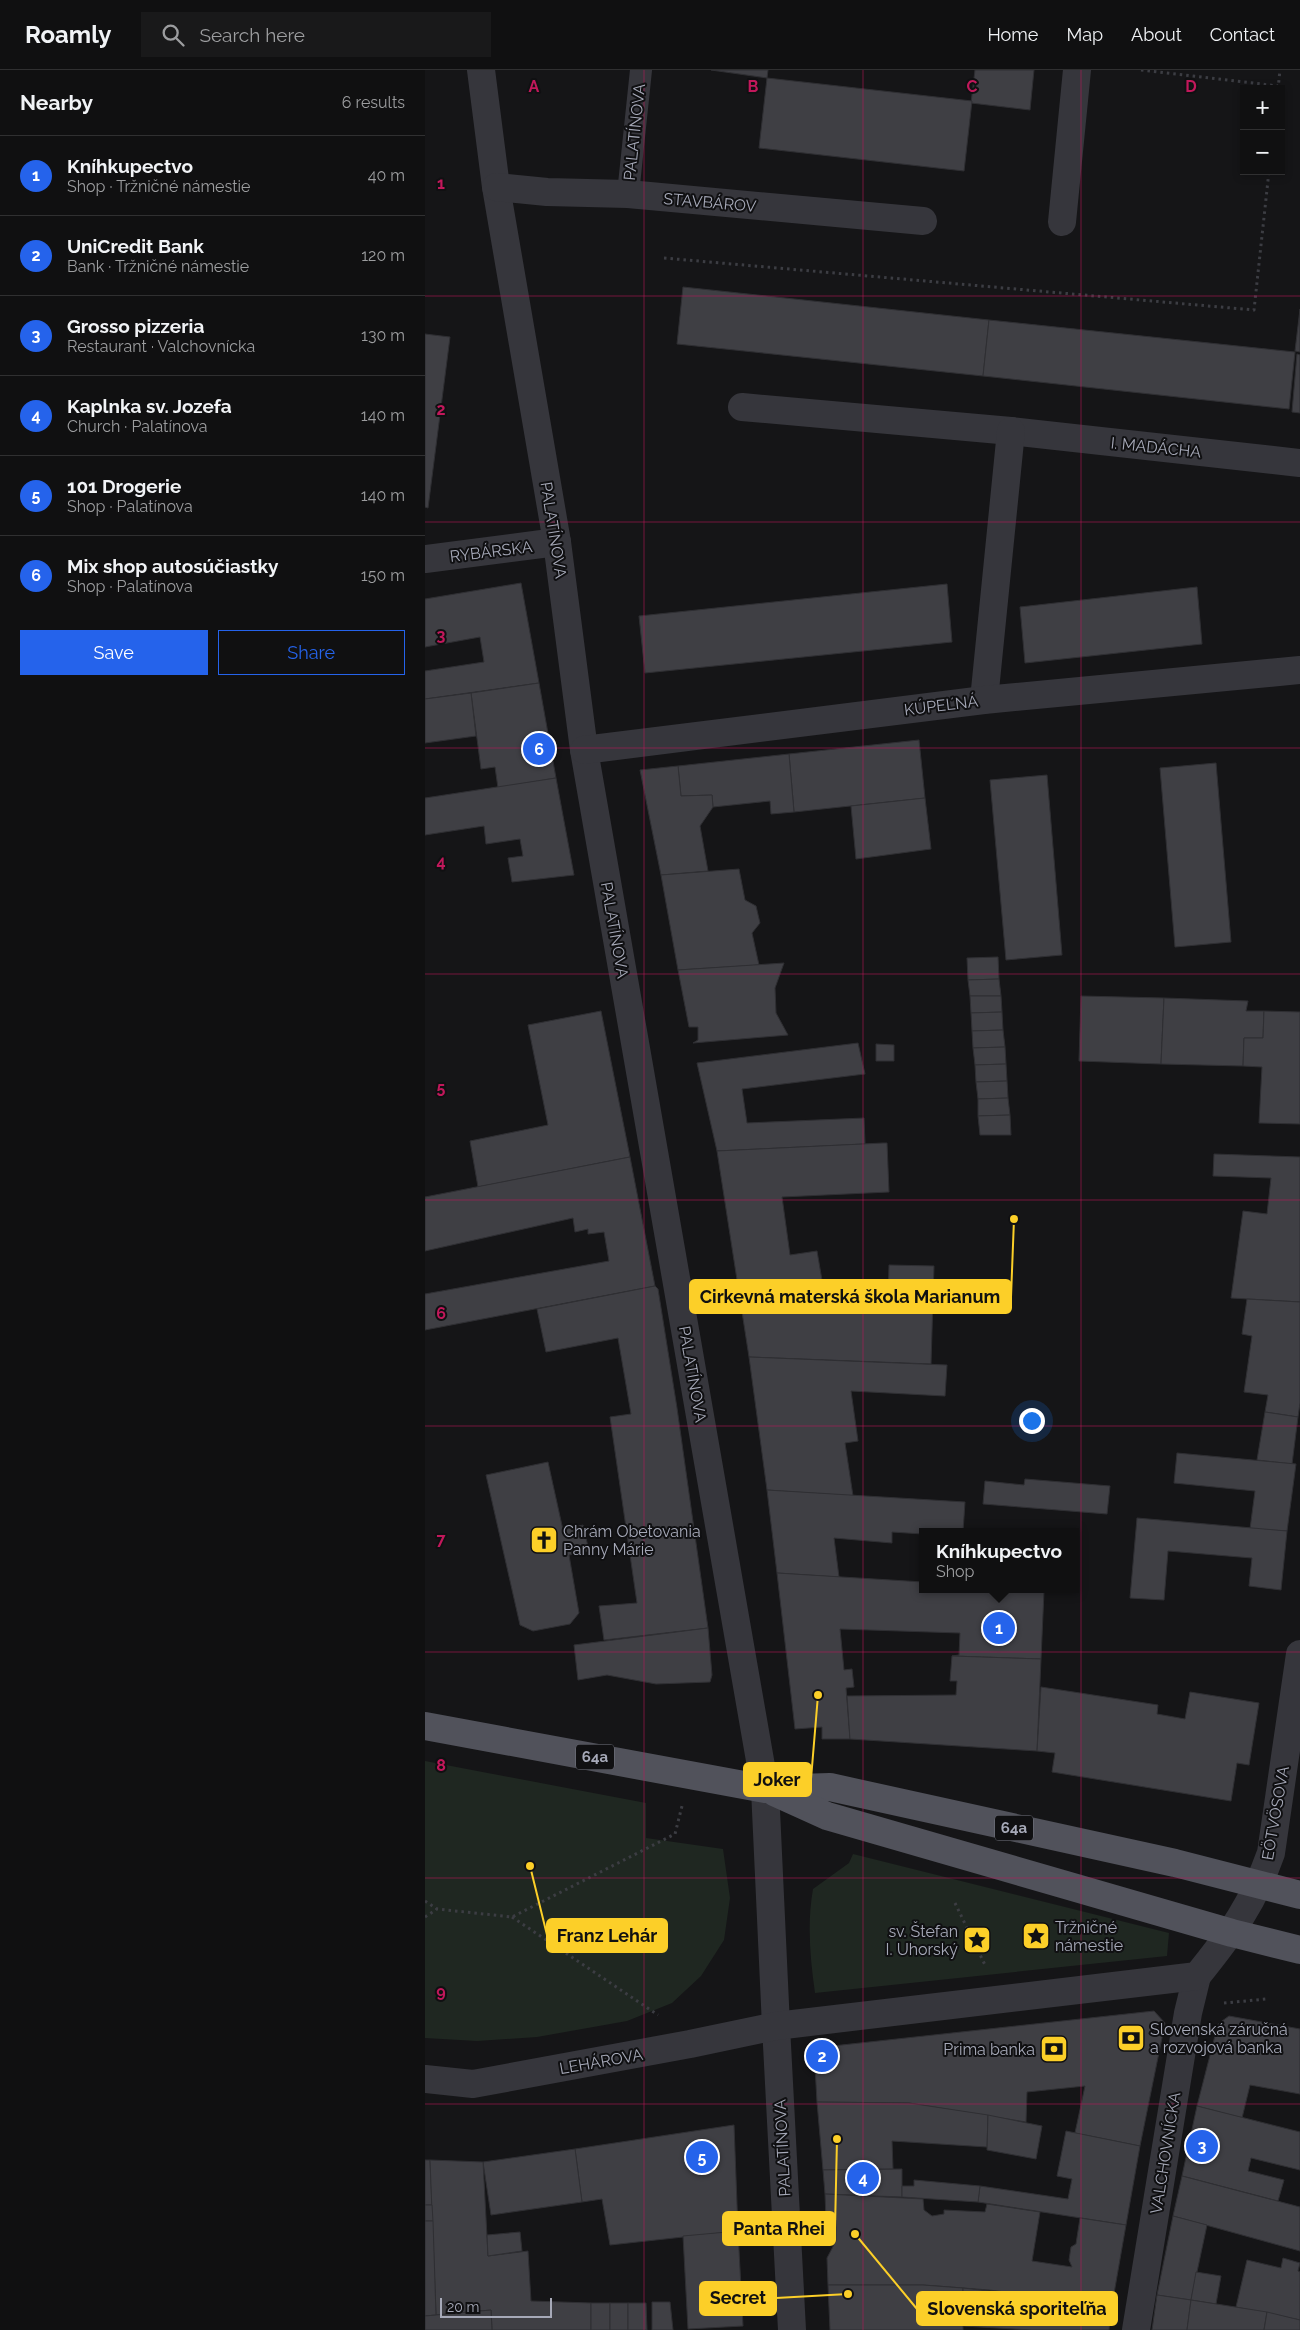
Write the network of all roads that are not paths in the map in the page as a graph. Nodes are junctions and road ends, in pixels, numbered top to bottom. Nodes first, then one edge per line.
1 (481, 70) edge
2 (641, 70) edge
3 (1077, 70) edge
4 (496, 187) junction
5 (627, 194) junction
6 (923, 221) dead end
7 (1062, 222) dead end
8 (742, 407) dead end
9 (1011, 432) junction
10 (1300, 463) edge
11 (557, 542) junction
12 (425, 559) edge
13 (1300, 670) edge
14 (984, 700) junction
15 (584, 750) junction
16 (1300, 1654) edge
17 (425, 1726) edge
18 (765, 1788) junction
19 (1261, 1883) junction
20 (1300, 1895) edge
21 (1232, 1933) junction
22 (1300, 1950) edge
23 (1197, 1976) junction
24 (776, 2026) junction
25 (425, 2079) edge
26 (792, 2330) edge
27 (1136, 2330) edge

1 - 4 street, PALATÍNOVA
2 - 5 lane, PALATÍNOVA
3 - 7 street
4 - 5 street, STAVBÁROV
4 - 11 street, PALATÍNOVA
5 - 6 street, STAVBÁROV
8 - 9 street, I. MADÁCHA
9 - 10 street, I. MADÁCHA
9 - 14 street
11 - 12 street, RYBÁRSKA
11 - 15 street, PALATÍNOVA
13 - 14 street, KÚPEĽNÁ
14 - 15 street, KÚPEĽNÁ
15 - 18 street, PALATÍNOVA
16 - 19 street, EÖTVÖSOVA
17 - 18 main road, 64a
18 - 19 main road, 64a
18 - 21 main road, 64a
18 - 24 street
19 - 20 main road, 64a
19 - 21 street, EÖTVÖSOVA
21 - 22 main road, 64a
21 - 23 street
23 - 24 street
23 - 27 street, VALCHOVNÍCKA
24 - 25 street, LEHÁROVA
24 - 26 street, PALATÍNOVA

